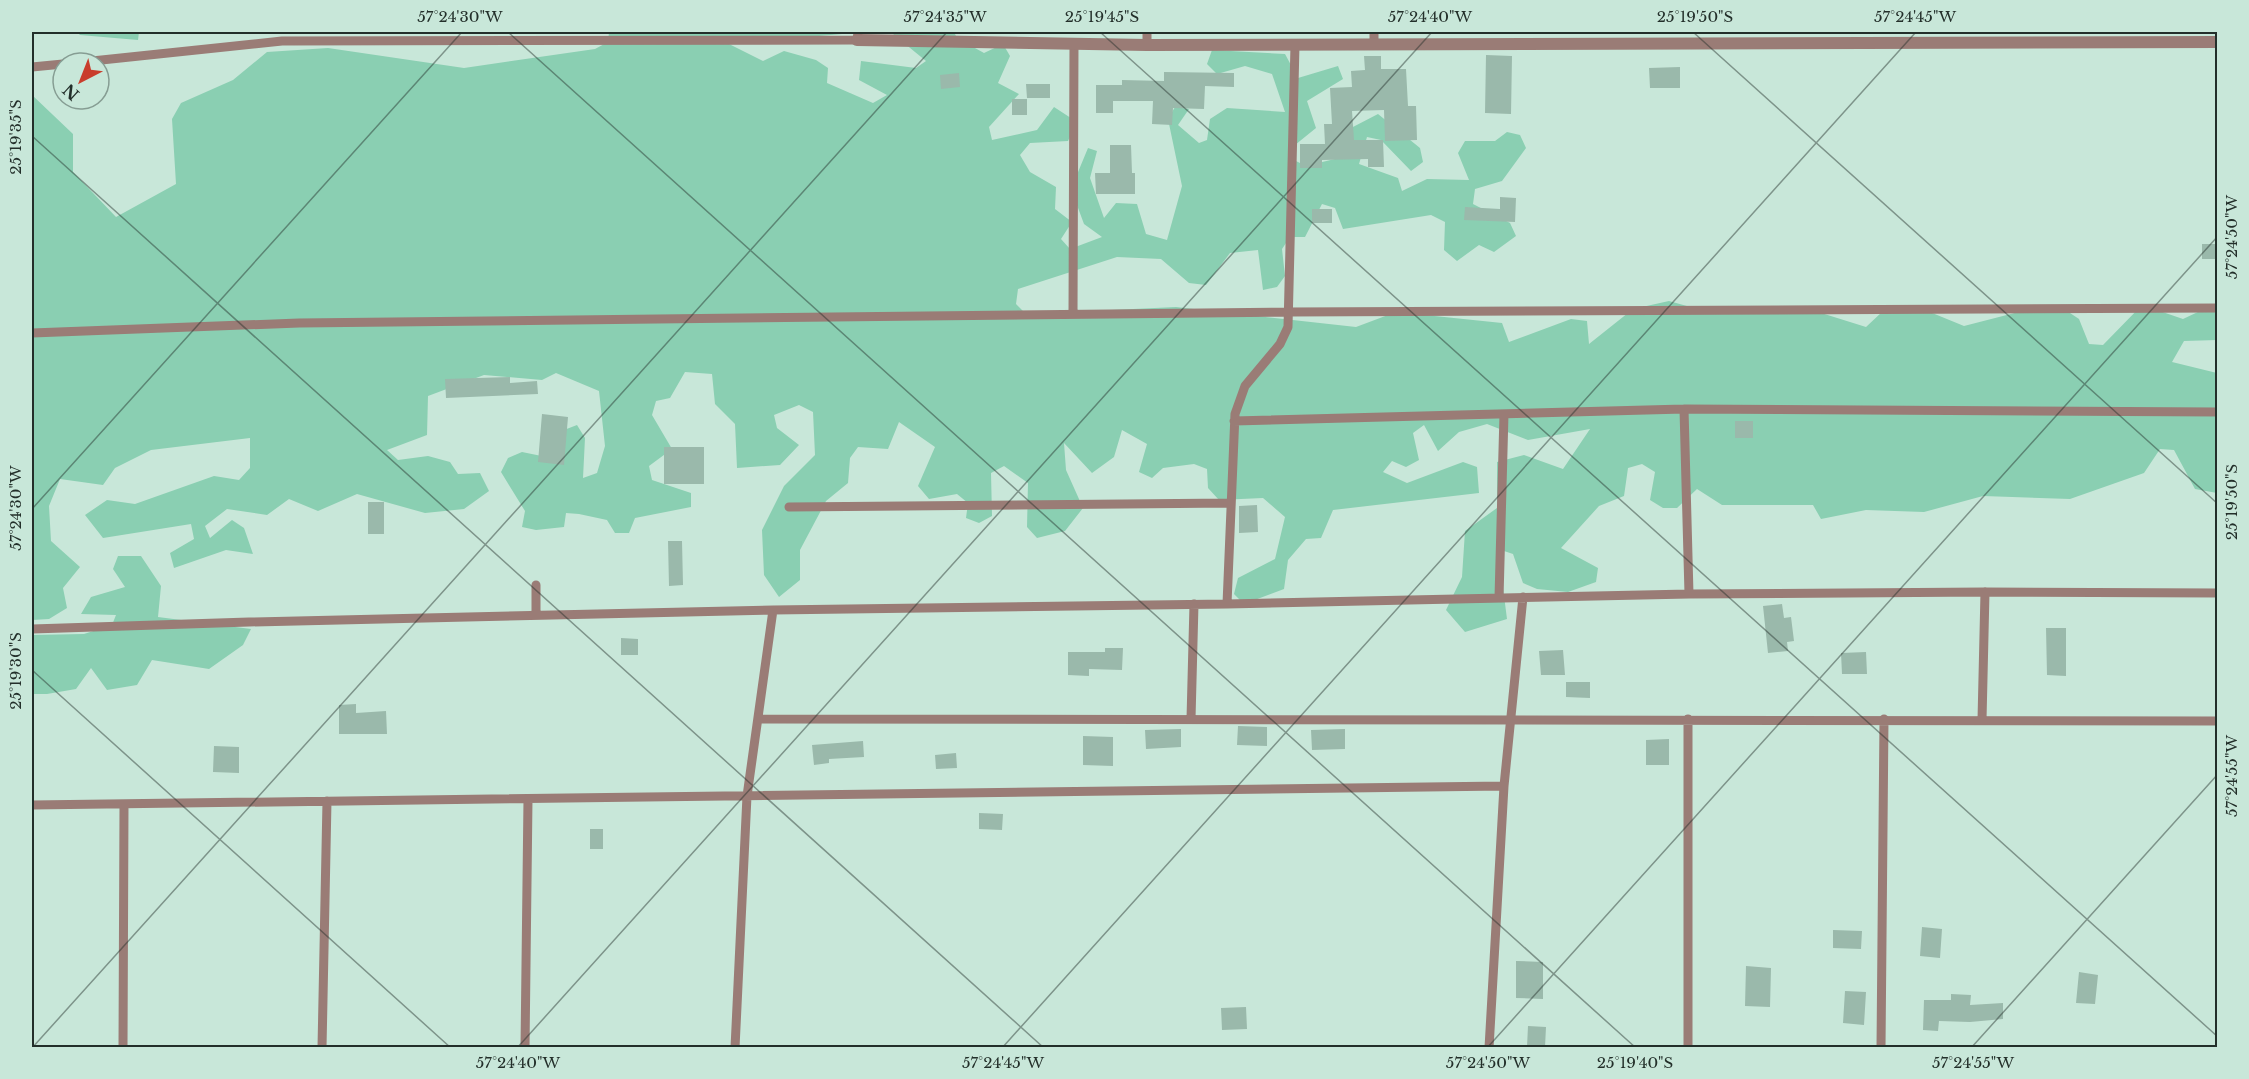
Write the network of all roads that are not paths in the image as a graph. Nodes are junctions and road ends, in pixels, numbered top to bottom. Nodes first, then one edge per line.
1 (857, 36) edge
2 (1563, 37) edge
3 (1148, 38) edge
4 (1374, 38) edge
5 (2217, 42) edge
6 (1074, 43) junction
7 (1295, 45) junction
8 (111, 59) edge
9 (51, 66) edge
10 (32, 68) edge
11 (2217, 308) edge
12 (1289, 312) junction
13 (1073, 314) junction
14 (32, 333) edge
15 (1684, 409) junction
16 (2217, 412) edge
17 (1504, 414) junction
18 (1234, 421) junction
19 (1231, 503) junction
20 (789, 507) dead end
21 (536, 585) dead end
22 (1985, 592) junction
23 (2217, 593) edge
24 (1689, 594) junction
25 (1523, 597) junction
26 (1499, 598) junction
27 (1194, 604) junction
28 (1227, 604) junction
29 (773, 610) junction
30 (536, 615) junction
31 (32, 629) edge
32 (758, 719) junction
33 (1191, 719) junction
34 (1511, 719) junction
35 (1688, 719) junction
36 (1884, 719) junction
37 (1982, 720) junction
38 (2217, 721) edge
39 (1504, 786) junction
40 (747, 796) junction
41 (528, 799) junction
42 (327, 801) junction
43 (124, 804) junction
44 (32, 805) edge
45 (123, 1047) edge
46 (322, 1047) edge
47 (525, 1047) edge
48 (735, 1047) edge
49 (1489, 1047) edge
50 (1688, 1047) edge
51 (1881, 1047) edge

1 - 6 street
1 - 8 lane
2 - 4 street
2 - 5 street
3 - 6 street
3 - 7 street
4 - 7 street
6 - 13 lane
7 - 12 lane
9 - 10 lane
11 - 12 lane
12 - 13 lane
12 - 18 lane
13 - 14 lane
15 - 16 lane
15 - 17 lane
15 - 24 lane
17 - 18 lane
17 - 26 lane
18 - 19 lane
19 - 20 lane
19 - 28 lane
21 - 30 lane
22 - 23 lane
22 - 24 lane
22 - 37 lane
24 - 25 lane
25 - 26 lane
25 - 34 lane
26 - 28 lane
27 - 28 lane
27 - 29 lane
27 - 33 lane
29 - 30 lane
29 - 32 lane
30 - 31 lane
32 - 33 lane
32 - 40 lane
33 - 34 lane
34 - 35 lane
34 - 39 lane
35 - 36 lane
35 - 50 lane
36 - 37 lane
36 - 51 lane
37 - 38 lane
39 - 40 lane
39 - 49 lane
40 - 41 lane
40 - 48 lane
41 - 42 lane
41 - 47 lane
42 - 43 lane
42 - 46 lane
43 - 44 lane
43 - 45 lane

